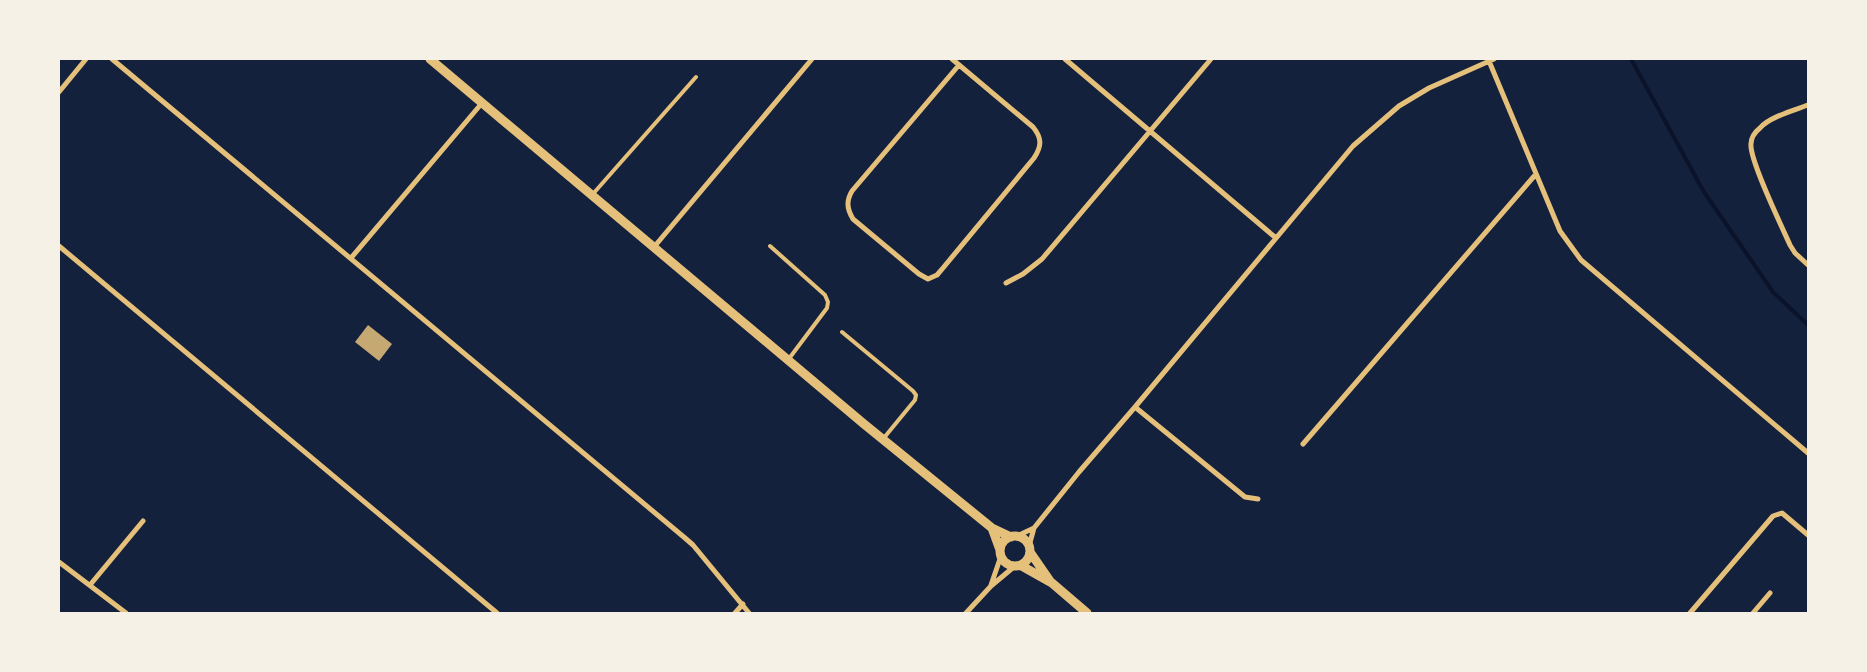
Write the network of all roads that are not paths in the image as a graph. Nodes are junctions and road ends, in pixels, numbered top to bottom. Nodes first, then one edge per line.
1 (86, 59) edge
2 (112, 59) edge
3 (430, 59) edge
4 (812, 59) edge
5 (952, 59) edge
6 (1065, 59) edge
7 (1211, 59) edge
8 (1492, 60) edge
9 (959, 65) junction
10 (696, 77) dead end
11 (59, 92) edge
12 (482, 103) junction
13 (1808, 105) edge
14 (1151, 131) junction
15 (1536, 174) junction
16 (592, 195) junction
17 (1276, 238) junction
18 (59, 246) edge
19 (770, 246) dead end
20 (654, 247) junction
21 (351, 258) junction
22 (1808, 265) edge
23 (1006, 282) dead end
24 (842, 332) dead end
25 (788, 360) junction
26 (1136, 407) junction
27 (883, 439) junction
28 (1303, 444) dead end
29 (1808, 453) edge
30 (1258, 499) dead end
31 (143, 521) dead end
32 (992, 528) junction
33 (1034, 528) junction
34 (1808, 535) edge
35 (1014, 536) junction
36 (1030, 549) junction
37 (1000, 553) junction
38 (59, 562) edge
39 (1018, 566) junction
40 (1052, 583) junction
41 (90, 585) junction
42 (991, 586) junction
43 (1770, 593) dead end
44 (743, 604) junction
45 (126, 613) edge
46 (497, 613) edge
47 (735, 613) edge
48 (749, 613) edge
49 (966, 613) edge
50 (1087, 613) edge
51 (1690, 613) edge
52 (1752, 613) edge

1 - 11 street
2 - 21 street
3 - 12 street
4 - 20 street
5 - 9 street
6 - 14 street
7 - 14 street
8 - 15 street
8 - 17 street
9 - 9 street
10 - 16 lane
12 - 16 street
12 - 21 street
13 - 22 street
14 - 17 street
14 - 23 street
15 - 28 street
15 - 29 street
16 - 20 street
17 - 26 street
18 - 46 street
19 - 25 lane
20 - 25 street
21 - 44 street
24 - 27 lane
25 - 27 street
26 - 30 street
26 - 33 street
27 - 32 street
31 - 41 street
32 - 35 street
32 - 37 street
33 - 35 street
33 - 36 street
34 - 51 street
35 - 36 street
35 - 37 street
36 - 39 street
36 - 40 street
37 - 39 street
37 - 42 street
38 - 41 street
39 - 40 street
39 - 42 street
40 - 50 street
41 - 45 street
42 - 49 street
43 - 52 street
44 - 47 street
44 - 48 street

